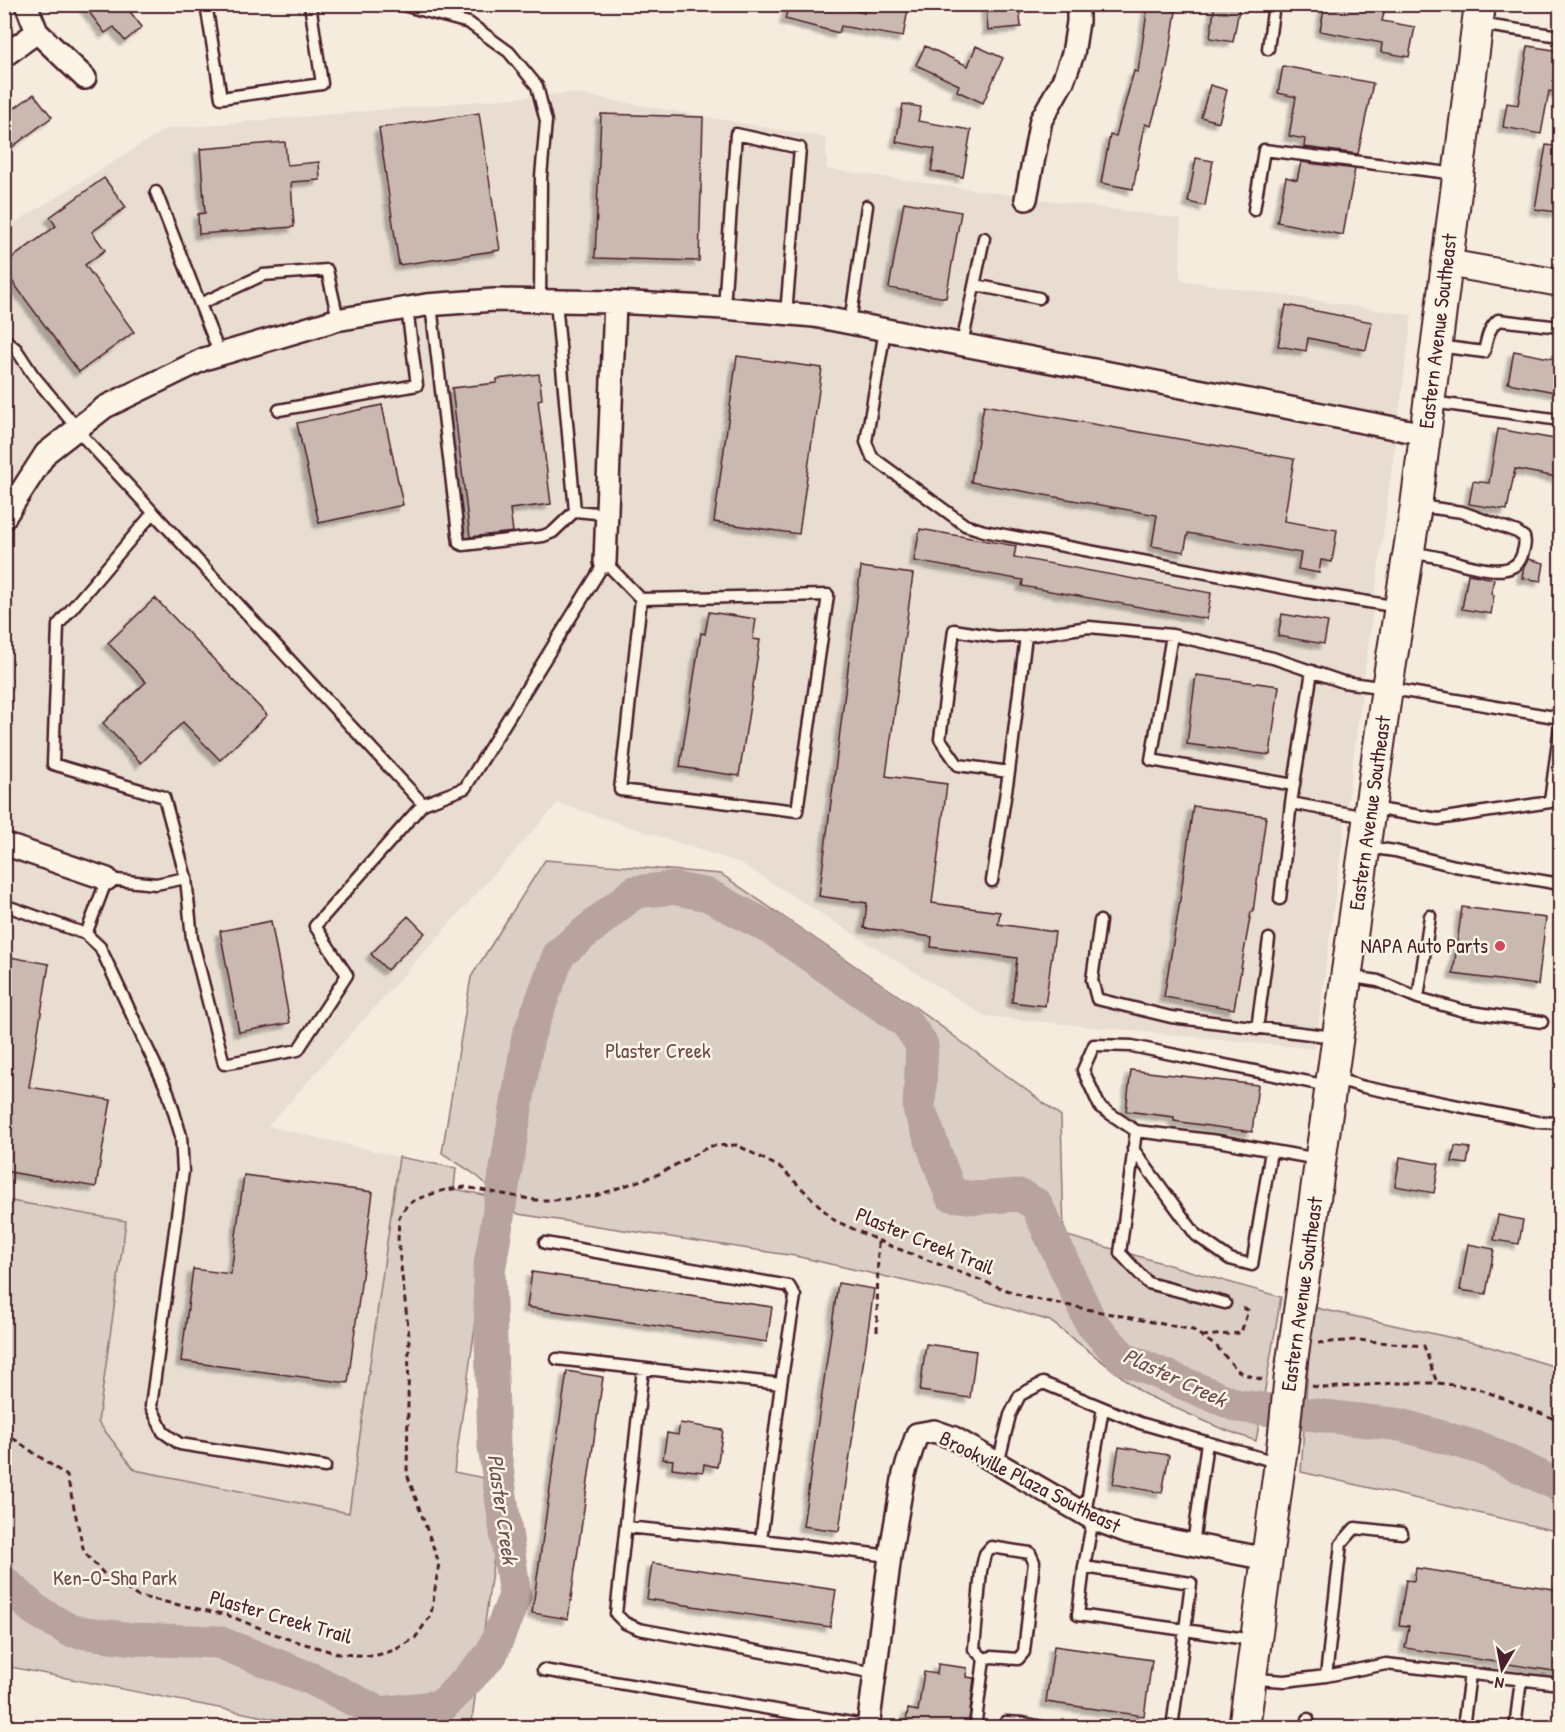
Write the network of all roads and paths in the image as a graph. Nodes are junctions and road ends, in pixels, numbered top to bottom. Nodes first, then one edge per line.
1 (26, 4) edge
2 (206, 4) edge
3 (310, 4) edge
4 (399, 4) edge
5 (1078, 4) edge
6 (1274, 4) edge
7 (1479, 14) edge
8 (37, 32) junction
9 (1560, 36) edge
10 (1268, 49) dead end
11 (4, 56) edge
12 (85, 78) dead end
13 (1458, 174) junction
14 (156, 192) dead end
15 (1026, 200) dead end
16 (867, 206) dead end
17 (1254, 210) dead end
18 (984, 238) dead end
19 (1447, 263) junction
20 (1560, 284) edge
21 (975, 285) junction
22 (1040, 298) dead end
23 (548, 301) junction
24 (615, 302) junction
25 (200, 304) junction
26 (431, 305) junction
27 (407, 308) junction
28 (724, 308) junction
29 (786, 314) junction
30 (338, 319) junction
31 (850, 323) junction
32 (1560, 327) edge
33 (885, 330) junction
34 (4, 339) edge
35 (962, 344) junction
36 (1437, 346) junction
37 (220, 355) junction
38 (1429, 402) junction
39 (279, 410) dead end
40 (1560, 420) edge
41 (76, 429) junction
42 (1425, 434) junction
43 (1416, 506) junction
44 (575, 511) junction
45 (153, 513) junction
46 (607, 514) junction
47 (4, 518) edge
48 (1408, 552) junction
49 (605, 562) junction
50 (641, 599) junction
51 (1400, 607) junction
52 (1172, 635) junction
53 (1026, 636) junction
54 (1312, 671) junction
55 (1388, 688) junction
56 (1560, 718) edge
57 (1560, 726) edge
58 (1009, 772) junction
59 (1294, 785) junction
60 (1291, 803) junction
61 (423, 804) junction
62 (1370, 813) junction
63 (4, 844) edge
64 (1366, 847) junction
65 (186, 878) junction
66 (107, 879) junction
67 (992, 881) dead end
68 (1560, 884) edge
69 (1280, 899) dead end
70 (4, 905) edge
71 (1430, 916) dead end
72 (1100, 921) dead end
73 (86, 934) junction
74 (1269, 939) dead end
75 (1346, 976) junction
76 (1418, 998) junction
77 (1542, 1022) dead end
78 (1257, 1029) junction
79 (1338, 1038) junction
80 (1332, 1082) junction
81 (1560, 1123) edge
82 (1136, 1131) junction
83 (1133, 1149) junction
84 (1271, 1151) junction
85 (1321, 1159) junction
86 (878, 1241) junction
87 (545, 1243) dead end
88 (1225, 1304) joint
89 (1193, 1330) dead end
90 (877, 1332) dead end
91 (1202, 1336) dead end
92 (1294, 1345) junction
93 (557, 1359) dead end
94 (643, 1369) junction
95 (1396, 1383) dead end
96 (1437, 1383) junction
97 (781, 1384) junction
98 (1103, 1408) junction
99 (1560, 1421) edge
100 (4, 1432) edge
101 (1207, 1442) junction
102 (1280, 1463) junction
103 (998, 1464) junction
104 (325, 1467) dead end
105 (1089, 1516) junction
106 (626, 1527) junction
107 (1402, 1533) dead end
108 (761, 1540) junction
109 (1193, 1545) junction
110 (890, 1556) junction
111 (1267, 1559) junction
112 (1084, 1567) junction
113 (1185, 1630) junction
114 (1256, 1640) junction
115 (984, 1659) junction
116 (543, 1670) dead end
117 (875, 1673) junction
118 (1470, 1674) junction
119 (1326, 1676) junction
120 (1251, 1679) junction
121 (1521, 1679) junction
122 (1560, 1683) edge
123 (869, 1727) edge
124 (975, 1728) edge
125 (1002, 1728) edge
126 (1048, 1728) edge
127 (1172, 1728) edge
128 (1244, 1728) edge
129 (1463, 1728) edge
130 (1515, 1728) edge

1 - 8 street
2 - 3 lane
4 - 23 lane
5 - 15 street
6 - 10 lane
7 - 9 lane
7 - 13 main road, Eastern Avenue Southeast
8 - 11 street
8 - 12 street
13 - 17 lane
13 - 19 main road, Eastern Avenue Southeast
14 - 25 lane
16 - 31 lane
18 - 21 lane
19 - 20 street
19 - 36 main road, Eastern Avenue Southeast
21 - 22 lane
21 - 35 lane
23 - 24 street
23 - 26 street
23 - 44 lane
24 - 28 street
24 - 46 street
25 - 30 lane
25 - 37 lane
26 - 27 street
26 - 44 lane
27 - 30 street
27 - 39 lane
28 - 29 street
28 - 29 lane
29 - 31 street
30 - 37 street
31 - 33 street
32 - 36 lane
33 - 35 street
33 - 51 lane
34 - 41 lane
35 - 42 street
36 - 38 main road, Eastern Avenue Southeast
37 - 41 street
38 - 40 lane
38 - 42 main road, Eastern Avenue Southeast
41 - 45 lane
41 - 47 street
42 - 43 main road, Eastern Avenue Southeast
43 - 48 main road, Eastern Avenue Southeast
43 - 48 lane
44 - 46 lane
45 - 61 lane
45 - 65 lane
46 - 49 street
48 - 51 main road, Eastern Avenue Southeast
49 - 50 lane
49 - 61 lane
50 - 50 lane
51 - 55 main road, Eastern Avenue Southeast
52 - 53 lane
52 - 54 lane
52 - 59 lane
53 - 58 lane
53 - 58 lane
54 - 55 lane
54 - 59 lane
55 - 56 lane
55 - 62 main road, Eastern Avenue Southeast
57 - 62 lane
58 - 67 lane
59 - 60 lane
60 - 62 lane
60 - 69 lane
61 - 65 lane
62 - 64 main road, Eastern Avenue Southeast
63 - 66 street
64 - 68 lane
64 - 75 main road, Eastern Avenue Southeast
65 - 66 lane
66 - 73 lane
70 - 73 lane
71 - 76 lane
72 - 78 lane
73 - 104 lane
74 - 78 lane
75 - 76 lane
75 - 79 main road, Eastern Avenue Southeast
76 - 77 lane
78 - 79 lane
79 - 80 main road, Eastern Avenue Southeast
80 - 81 lane
80 - 82 lane
80 - 85 main road, Eastern Avenue Southeast
82 - 83 lane
82 - 84 lane
83 - 84 lane
83 - 88 lane
84 - 85 lane
85 - 92 main road, Eastern Avenue Southeast
86 - 89 path, Plaster Creek Trail
86 - 90 path
86 - 100 path, Plaster Creek Trail
87 - 97 lane
88 - 91 path
92 - 96 path
92 - 102 main road, Eastern Avenue Southeast, bridge
93 - 94 lane
94 - 97 lane
94 - 106 lane
95 - 96 path
96 - 99 path
97 - 108 lane
98 - 101 lane
98 - 103 lane
98 - 105 lane
101 - 102 lane
101 - 109 lane
102 - 111 main road, Eastern Avenue Southeast
103 - 105 street, Brookville Plaza Southeast
103 - 110 street, Brookville Plaza Southeast
105 - 109 street, Brookville Plaza Southeast
105 - 112 lane
106 - 108 lane
106 - 117 lane
107 - 119 lane
108 - 110 lane
109 - 111 street, Brookville Plaza Southeast
110 - 117 street
111 - 114 main road, Eastern Avenue Southeast
112 - 113 lane
112 - 113 lane
113 - 114 lane
113 - 127 lane
114 - 120 main road, Eastern Avenue Southeast
115 - 115 lane
115 - 124 lane
116 - 123 lane
117 - 123 street
118 - 119 lane
118 - 121 lane
118 - 129 lane
119 - 120 lane
120 - 128 main road, Eastern Avenue Southeast
121 - 122 lane
121 - 130 lane
125 - 126 lane

